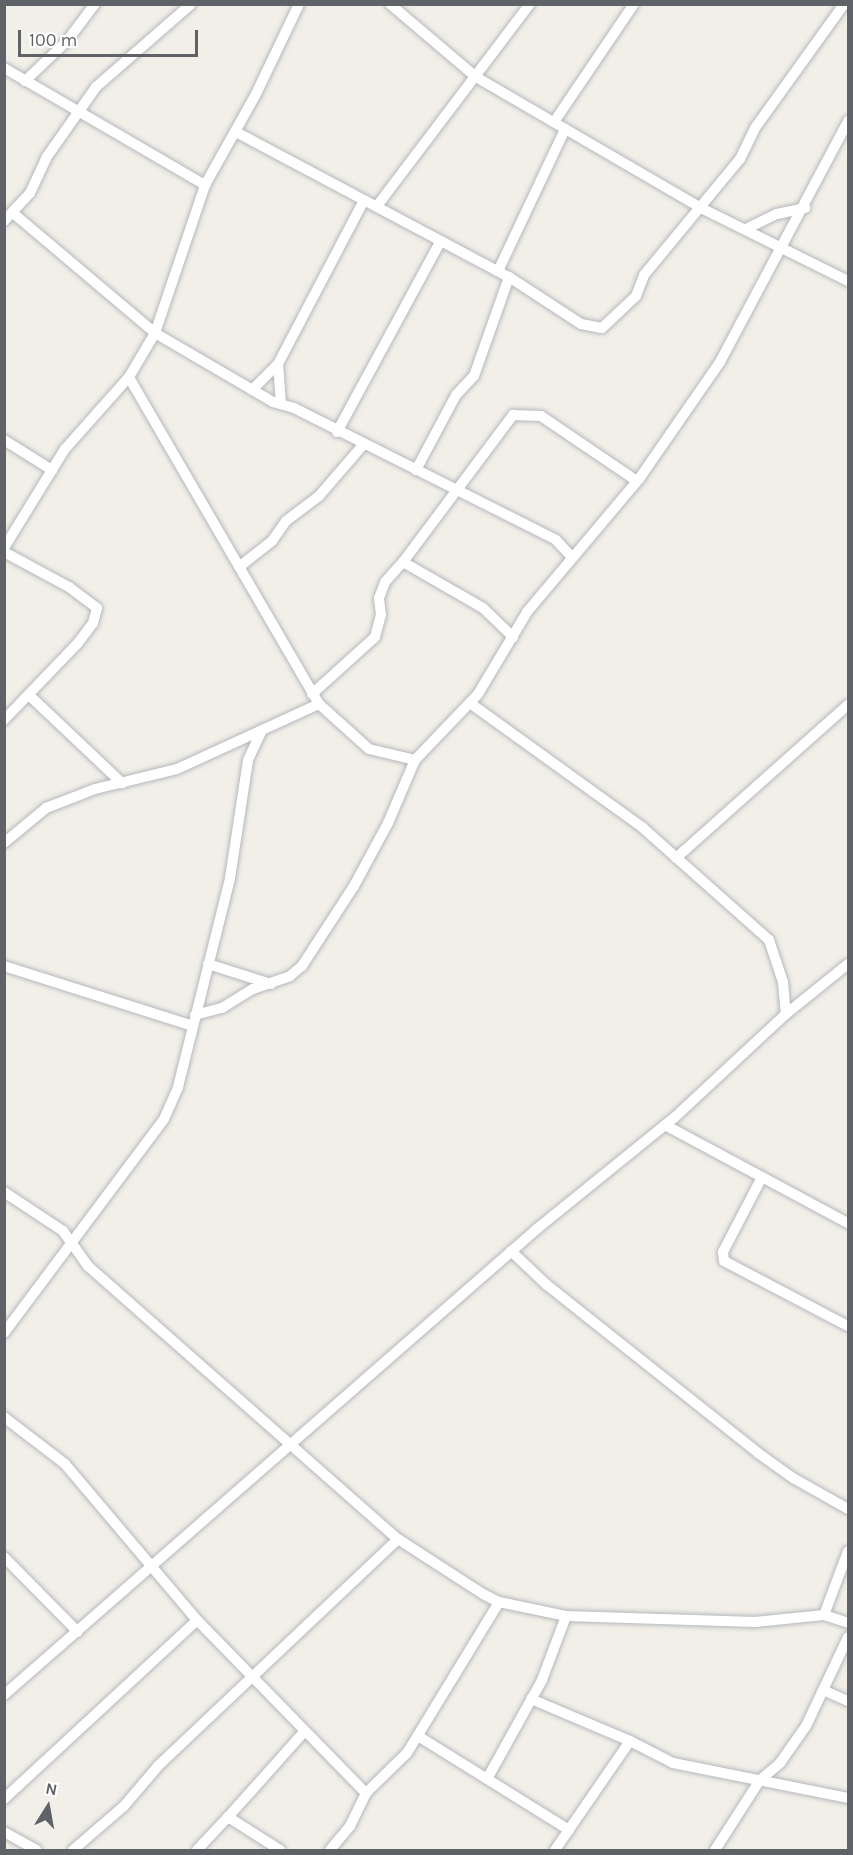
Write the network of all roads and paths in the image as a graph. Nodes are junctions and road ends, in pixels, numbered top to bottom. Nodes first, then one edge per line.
1 (95, 4) edge
2 (191, 4) edge
3 (299, 4) edge
4 (390, 4) edge
5 (530, 4) edge
6 (634, 4) edge
7 (844, 4) edge
8 (4, 68) edge
9 (476, 77) junction
10 (25, 81) junction
11 (78, 113) junction
12 (849, 121) edge
13 (554, 122) junction
14 (565, 129) junction
15 (236, 132) junction
16 (205, 185) junction
17 (364, 200) junction
18 (377, 206) junction
19 (699, 207) junction
20 (805, 208) junction
21 (9, 217) edge
22 (746, 229) junction
23 (440, 242) junction
24 (784, 247) junction
25 (498, 271) junction
26 (509, 277) junction
27 (849, 280) edge
28 (155, 333) junction
29 (278, 364) junction
30 (129, 377) junction
31 (252, 390) junction
32 (281, 404) junction
33 (337, 432) junction
34 (4, 440) edge
35 (363, 445) junction
36 (52, 470) junction
37 (416, 470) junction
38 (637, 481) junction
39 (454, 492) junction
40 (4, 550) edge
41 (572, 557) junction
42 (404, 562) junction
43 (239, 567) junction
44 (513, 637) junction
45 (312, 694) junction
46 (30, 696) junction
47 (470, 703) junction
48 (319, 704) junction
49 (849, 705) edge
50 (4, 720) edge
51 (262, 730) junction
52 (415, 760) junction
53 (122, 783) junction
54 (4, 843) edge
55 (676, 858) junction
56 (208, 964) junction
57 (849, 964) edge
58 (4, 966) edge
59 (272, 984) junction
60 (786, 1014) junction
61 (194, 1020) junction
62 (665, 1125) junction
63 (762, 1177) junction
64 (4, 1192) edge
65 (849, 1223) edge
66 (71, 1240) junction
67 (511, 1251) junction
68 (849, 1326) edge
69 (4, 1333) edge
70 (4, 1417) edge
71 (290, 1446) junction
72 (849, 1509) edge
73 (398, 1539) junction
74 (849, 1551) edge
75 (4, 1557) edge
76 (152, 1570) junction
77 (499, 1602) junction
78 (824, 1615) junction
79 (566, 1616) junction
80 (197, 1620) junction
81 (849, 1623) edge
82 (78, 1632) junction
83 (849, 1637) edge
84 (254, 1675) junction
85 (823, 1690) junction
86 (4, 1695) edge
87 (531, 1700) junction
88 (849, 1701) edge
89 (304, 1732) junction
90 (418, 1736) junction
91 (630, 1741) junction
92 (487, 1779) junction
93 (760, 1780) junction
94 (366, 1793) junction
95 (849, 1798) edge
96 (4, 1799) edge
97 (228, 1817) junction
98 (569, 1830) junction
99 (4, 1832) edge
100 (36, 1851) edge
101 (73, 1851) edge
102 (197, 1851) edge
103 (280, 1851) edge
104 (330, 1851) edge
105 (555, 1851) edge
106 (715, 1851) edge

1 - 10 street
2 - 11 street
3 - 15 street
4 - 9 street
5 - 9 street
6 - 13 street
7 - 19 street
8 - 10 street
9 - 13 street
9 - 18 street
10 - 11 street
11 - 16 street
11 - 21 street
12 - 20 street
13 - 14 street
14 - 19 street
14 - 25 street
15 - 16 street
15 - 17 street
16 - 28 street
17 - 18 street
17 - 29 street
18 - 23 street
19 - 22 street
19 - 26 street
20 - 22 street
20 - 24 street
21 - 28 street
22 - 24 street
23 - 25 street
23 - 33 street
24 - 27 street
24 - 38 street
25 - 26 street
26 - 37 street
28 - 30 street
28 - 31 street
29 - 31 street
29 - 32 street
30 - 36 street
30 - 43 street
31 - 32 street
32 - 33 street
33 - 35 street
34 - 36 street
35 - 37 street
35 - 43 street
36 - 40 street
37 - 39 street
38 - 39 street
38 - 41 street
39 - 41 street
39 - 42 street
40 - 46 street
41 - 44 street
42 - 44 street
42 - 45 street
43 - 45 street
44 - 47 street
45 - 48 street
46 - 50 street
46 - 53 street
47 - 52 street
47 - 55 street
48 - 51 street
48 - 52 street
49 - 55 street
51 - 53 street
51 - 56 street
52 - 59 street
53 - 54 street
55 - 60 street
56 - 59 street
56 - 61 street
57 - 60 street
58 - 61 street
59 - 61 street
60 - 62 street
61 - 66 street
62 - 63 street
62 - 67 street
63 - 65 street
63 - 68 street
64 - 66 street
66 - 69 street
66 - 71 street
67 - 71 street
67 - 72 street
70 - 76 street
71 - 73 street
71 - 76 street
73 - 77 street
73 - 84 street
74 - 78 street
75 - 82 street
76 - 80 street
76 - 82 street
77 - 79 street
77 - 90 street
78 - 79 street
78 - 81 street
79 - 87 street
80 - 84 street
80 - 96 street
82 - 86 street
83 - 85 street
84 - 89 street
84 - 101 street
85 - 88 street
85 - 93 street
87 - 91 street
87 - 92 street
89 - 94 street
89 - 97 street
90 - 92 street
90 - 94 street
91 - 93 street
91 - 98 street
92 - 98 street
93 - 95 street
93 - 106 street
94 - 104 street
97 - 102 street
97 - 103 street
98 - 105 street
99 - 100 street

